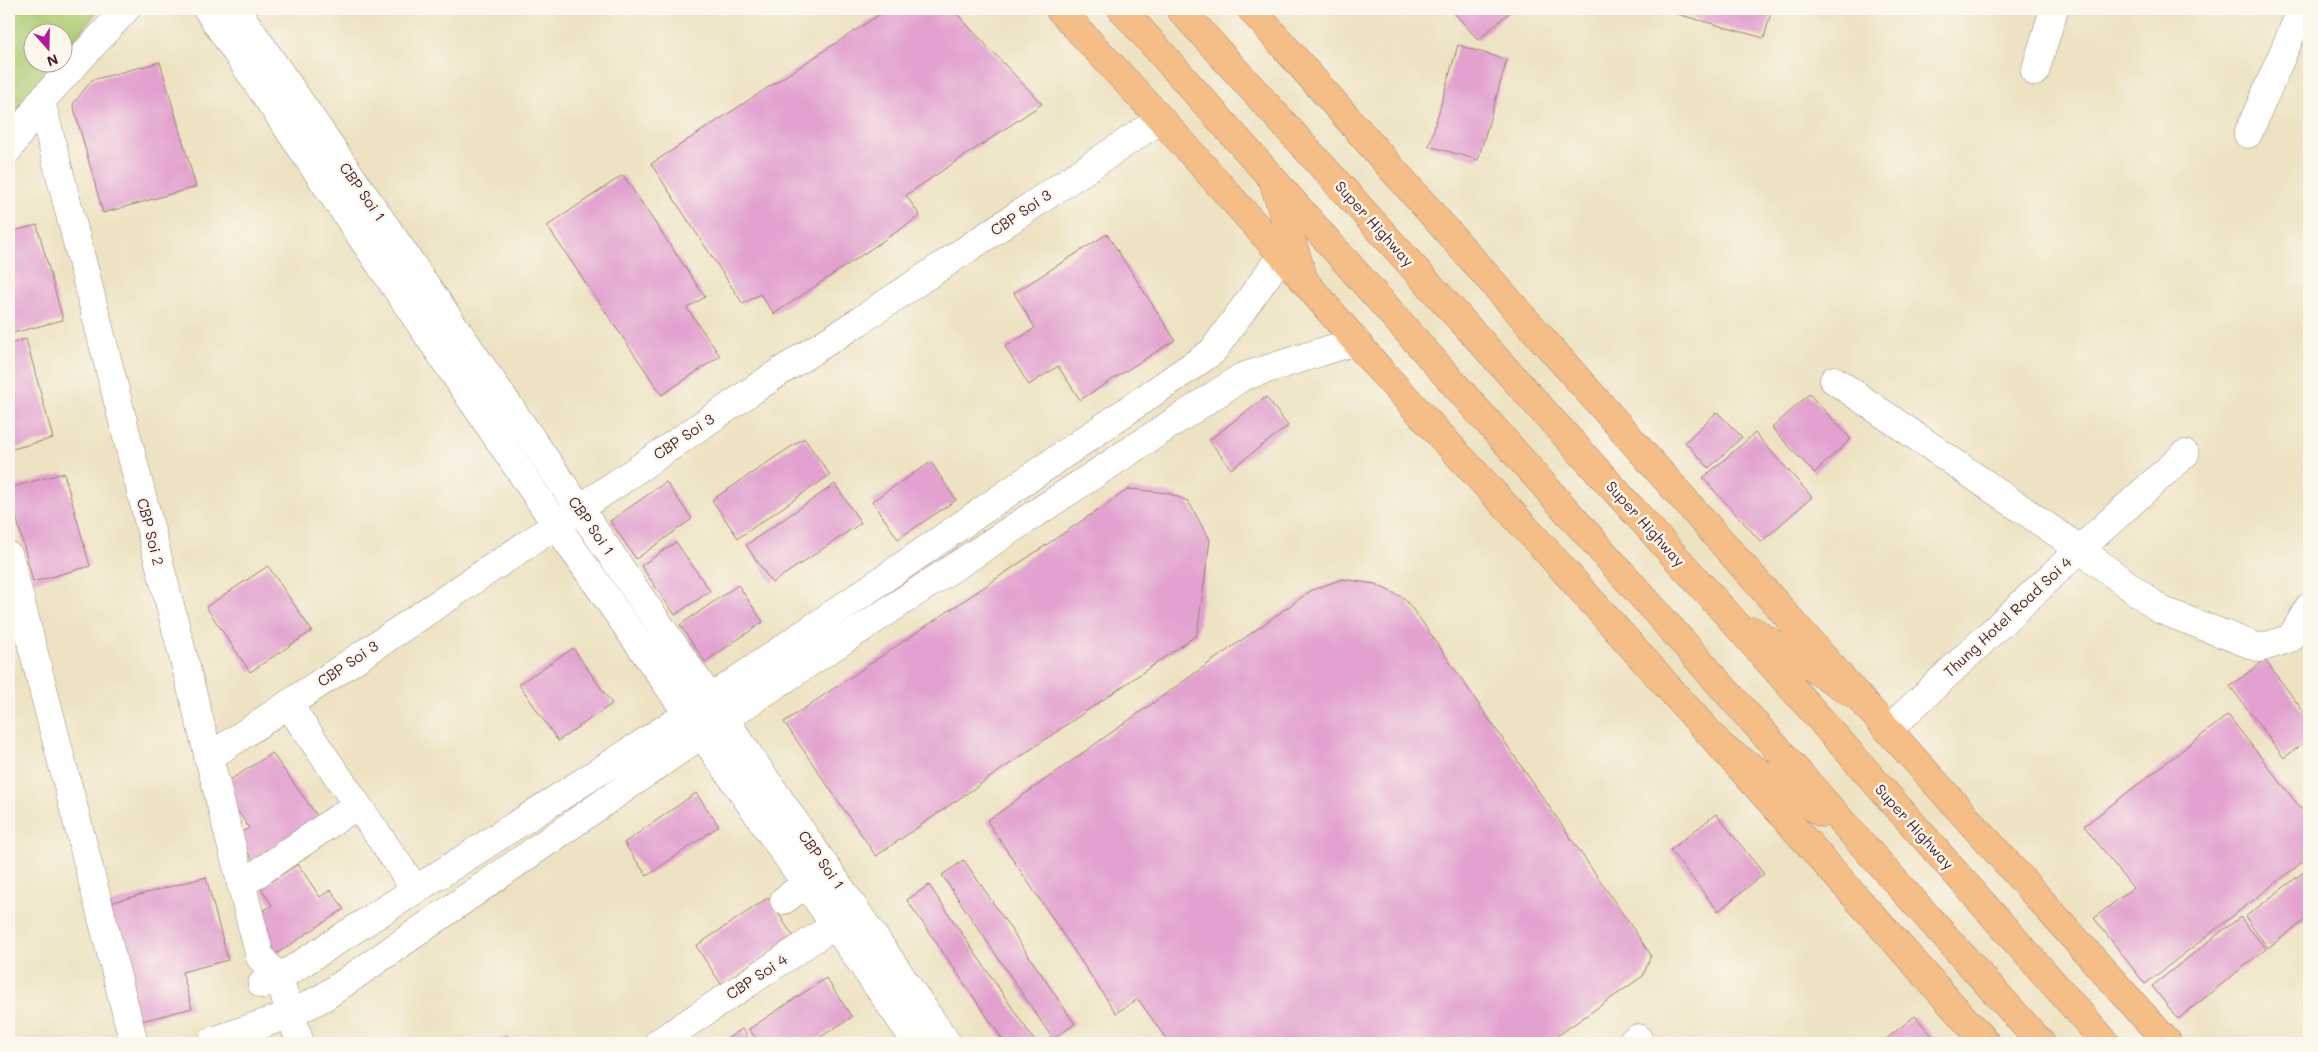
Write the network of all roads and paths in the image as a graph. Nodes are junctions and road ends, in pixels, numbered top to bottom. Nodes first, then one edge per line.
1 (126, 9) edge
2 (207, 9) edge
3 (236, 9) edge
4 (1060, 9) edge
5 (1122, 9) edge
6 (1180, 9) edge
7 (1251, 9) edge
8 (2054, 9) edge
9 (2302, 9) edge
10 (2035, 72) dead end
11 (41, 101) junction
12 (1161, 118) junction
13 (2248, 134) dead end
14 (9, 149) edge
15 (1271, 175) junction
16 (336, 177) junction
17 (1282, 254) junction
18 (1304, 280) junction
19 (1356, 341) junction
20 (1212, 352) junction
21 (1242, 377) junction
22 (1834, 380) dead end
23 (2185, 454) dead end
24 (580, 509) junction
25 (556, 525) junction
26 (2080, 549) junction
27 (9, 556) edge
28 (2309, 607) edge
29 (1726, 614) junction
30 (1859, 698) junction
31 (288, 704) junction
32 (717, 709) junction
33 (688, 714) junction
34 (1889, 729) junction
35 (703, 736) junction
36 (1724, 749) junction
37 (208, 758) junction
38 (357, 805) junction
39 (1852, 833) junction
40 (806, 884) junction
41 (241, 885) junction
42 (416, 890) junction
43 (784, 900) dead end
44 (846, 918) junction
45 (268, 975) junction
46 (280, 1026) edge
47 (134, 1043) edge
48 (212, 1043) edge
49 (300, 1043) edge
50 (658, 1043) edge
51 (917, 1043) edge
52 (947, 1043) edge
53 (1986, 1043) edge
54 (2041, 1043) edge
55 (2106, 1043) edge
56 (2168, 1043) edge

1 - 11 street
2 - 16 street, CBP Soi 1
3 - 16 street, CBP Soi 1
4 - 12 main road
5 - 15 main road
6 - 29 main road, Super Highway
7 - 30 main road
8 - 10 street
9 - 13 street
11 - 14 street
11 - 37 street, CBP Soi 2
12 - 17 main road
12 - 24 street, CBP Soi 3
15 - 18 main road
15 - 39 main road
16 - 24 street, CBP Soi 1
16 - 25 street, CBP Soi 1
17 - 18 main road
17 - 20 street
18 - 19 main road
19 - 21 street
19 - 36 main road
20 - 21 street
20 - 32 street
21 - 32 street
22 - 26 street
23 - 26 street
24 - 25 street, CBP Soi 3
24 - 32 street, CBP Soi 1
25 - 31 street, CBP Soi 3
25 - 33 street, CBP Soi 1
26 - 28 street, Thung Hotel Road Soi 4
26 - 34 street, Thung Hotel Road Soi 4
27 - 47 street
29 - 30 main road
29 - 55 main road, Super Highway
30 - 34 main road
31 - 37 street, CBP Soi 3
31 - 38 street
32 - 33 street
32 - 35 street
32 - 44 street, CBP Soi 1
33 - 35 street, CBP Soi 1
33 - 42 street
34 - 56 main road
35 - 40 street, CBP Soi 1
35 - 46 street
36 - 39 main road
36 - 53 main road
37 - 41 street, CBP Soi 2
38 - 41 street
38 - 42 street
39 - 54 main road
40 - 43 street
40 - 44 street, CBP Soi 1
41 - 45 street, CBP Soi 2
42 - 45 street
44 - 50 street, CBP Soi 4
44 - 51 street, CBP Soi 1
44 - 52 street, CBP Soi 1
45 - 46 street, CBP Soi 2
46 - 48 street
46 - 49 street, CBP Soi 2

